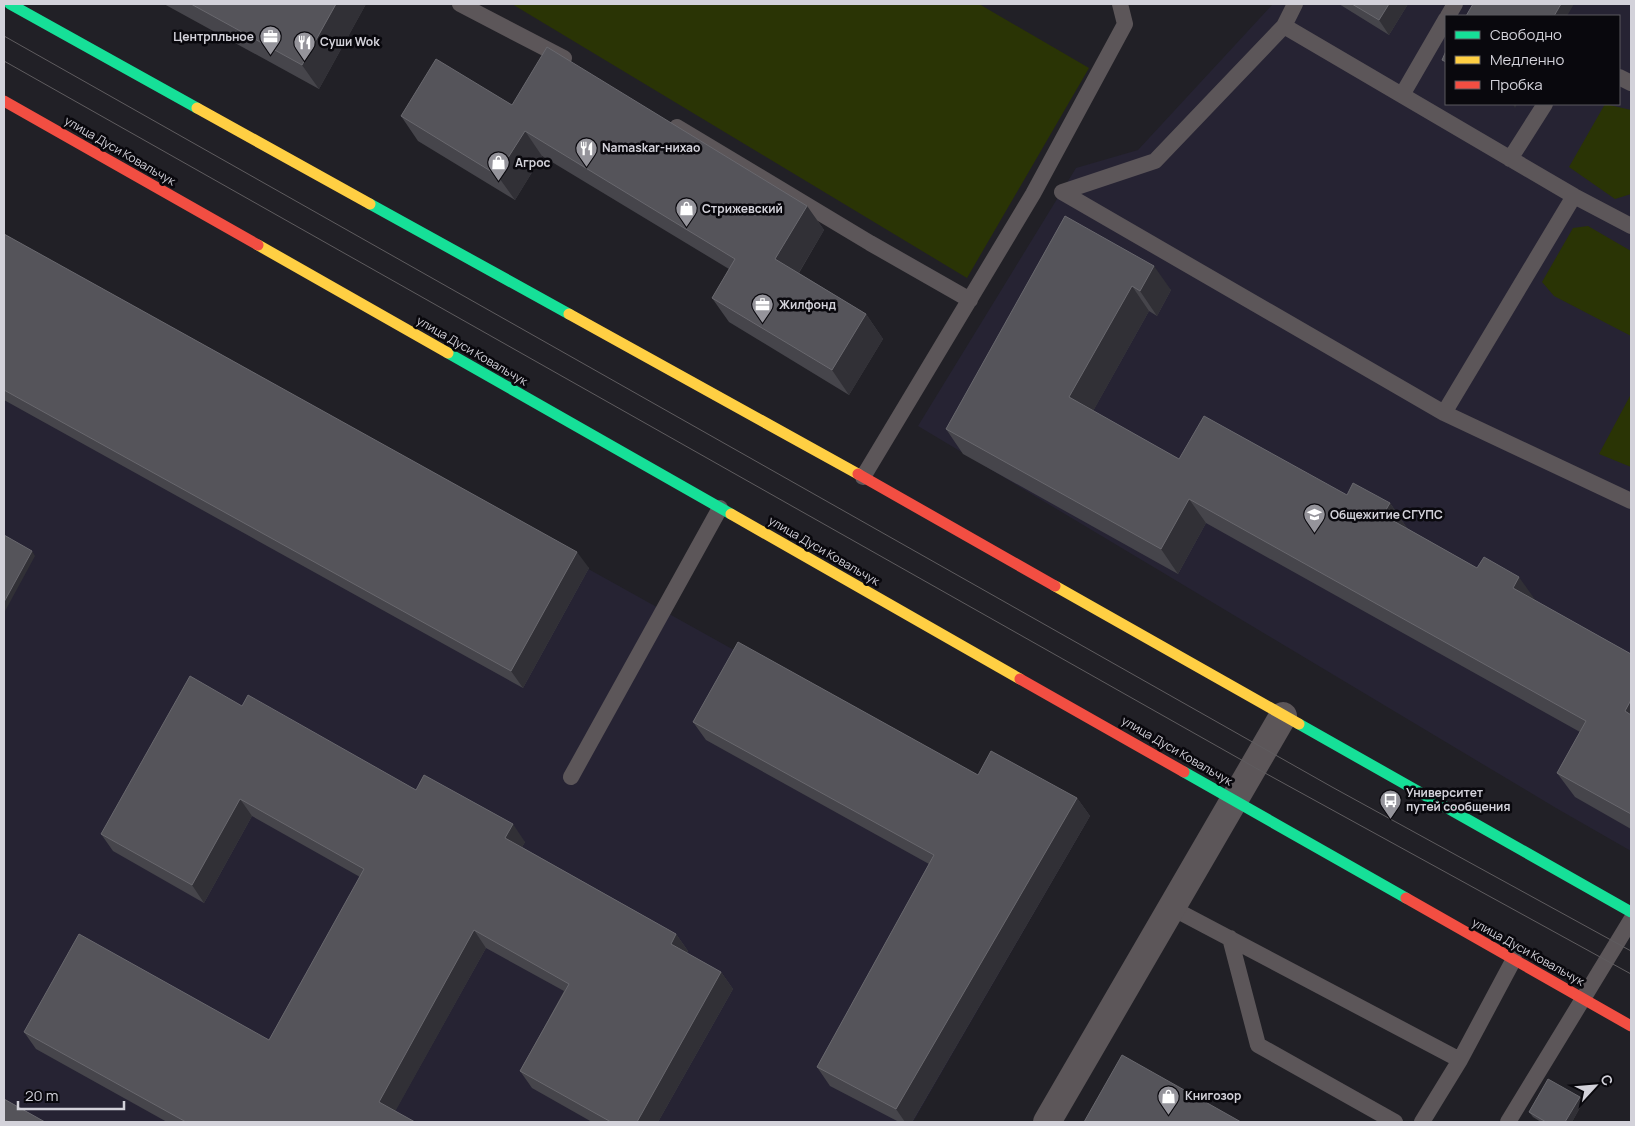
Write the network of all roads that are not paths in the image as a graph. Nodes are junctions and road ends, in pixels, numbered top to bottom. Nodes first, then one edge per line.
1 (10, 4) edge
2 (460, 4) edge
3 (1120, 4) edge
4 (1295, 4) edge
5 (1455, 4) edge
6 (1449, 15) edge
7 (1445, 21) edge
8 (1284, 26) junction
9 (580, 68) edge
10 (1402, 95) junction
11 (4, 101) edge
12 (1544, 105) edge
13 (665, 120) edge
14 (1510, 159) junction
15 (1574, 196) junction
16 (1631, 226) edge
17 (970, 300) junction
18 (1444, 413) junction
19 (863, 478) junction
20 (1631, 501) edge
21 (720, 508) junction
22 (1283, 716) junction
23 (571, 777) dead end
24 (1235, 800) junction
25 (1172, 908) junction
26 (1631, 912) edge
27 (1631, 920) edge
28 (1230, 938) junction
29 (1514, 959) junction
30 (1583, 998) junction
31 (1631, 1026) edge
32 (1460, 1060) junction
33 (1047, 1122) edge
34 (1395, 1122) edge
35 (1422, 1122) edge
36 (1508, 1122) edge

1 - 19 main road
2 - 9 lane
3 - 17 lane
4 - 8 lane
5 - 6 lane
7 - 10 lane
8 - 10 lane
8 - 18 lane
10 - 14 lane
11 - 21 main road, улица Дуси Ковальчук
12 - 14 lane
13 - 17 lane
14 - 15 lane
15 - 16 lane
15 - 18 lane
17 - 19 lane
18 - 20 lane
19 - 22 main road
21 - 23 lane
21 - 24 main road, улица Дуси Ковальчук
22 - 24 street
22 - 26 main road
24 - 25 street
24 - 29 main road, улица Дуси Ковальчук
25 - 28 lane
25 - 33 street
27 - 30 lane
28 - 32 lane
28 - 34 lane
29 - 30 main road, улица Дуси Ковальчук
29 - 32 lane
30 - 31 main road, улица Дуси Ковальчук
30 - 36 lane
32 - 35 lane

